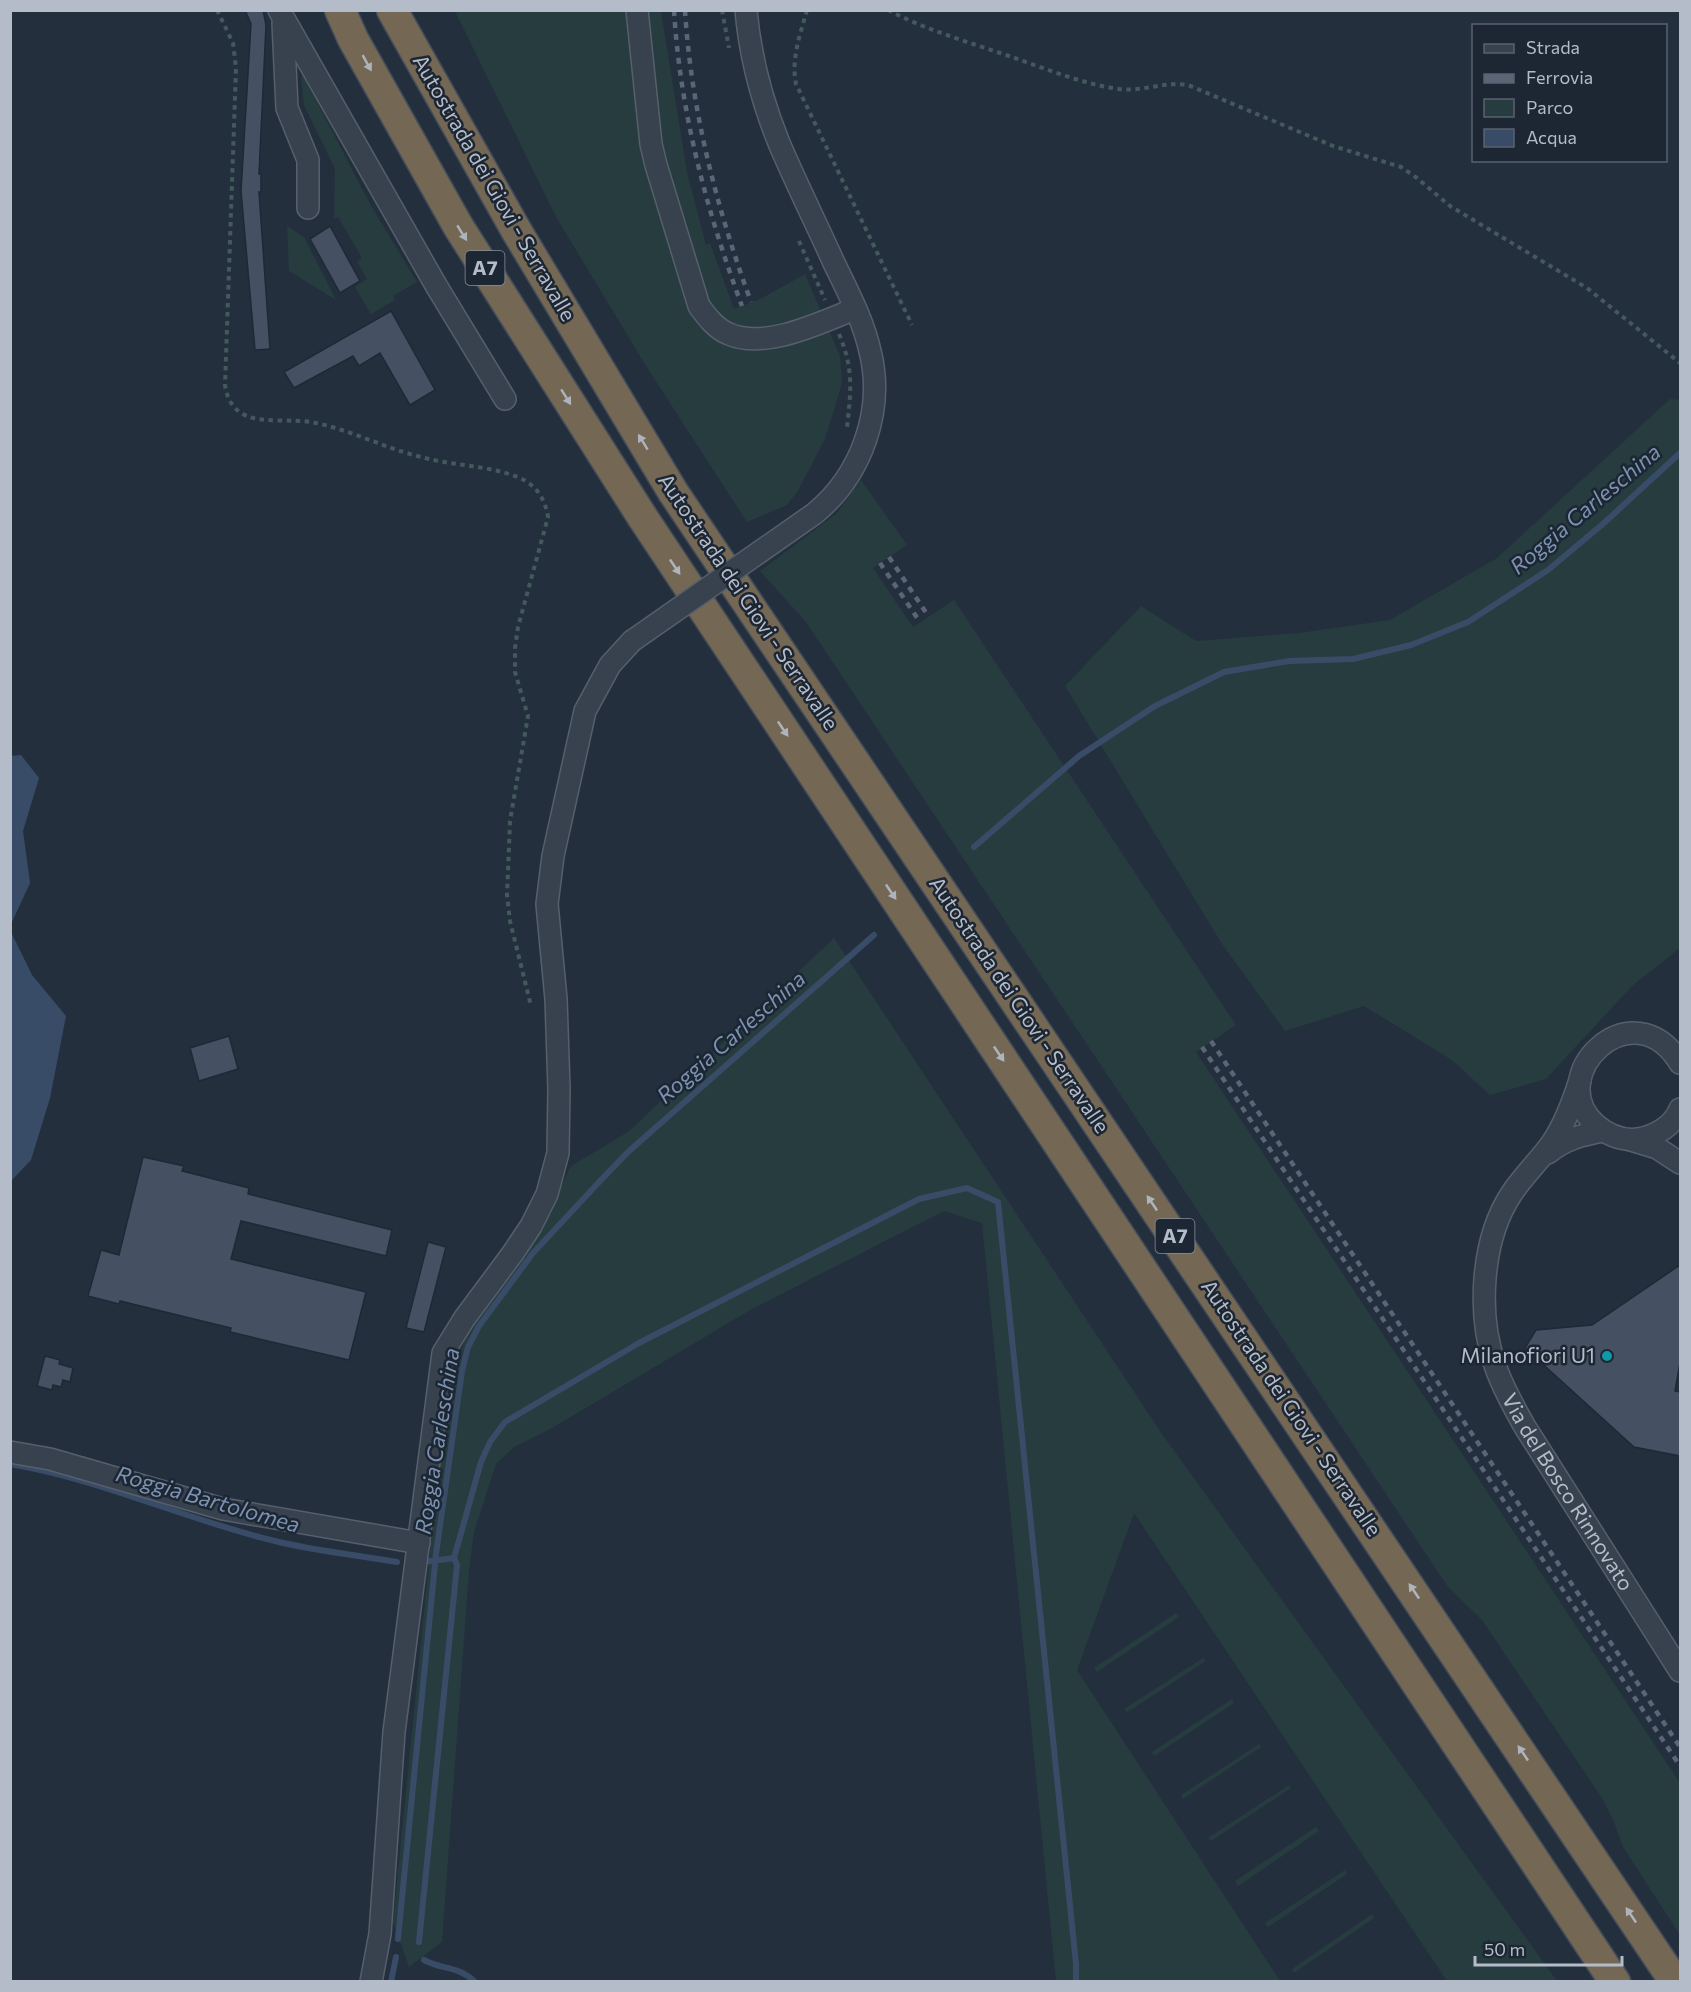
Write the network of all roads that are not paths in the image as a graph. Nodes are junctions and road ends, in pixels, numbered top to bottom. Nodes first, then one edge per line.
1 (340, 10) edge
2 (392, 10) edge
3 (637, 10) edge
4 (746, 10) edge
5 (280, 15) edge
6 (308, 208) dead end
7 (855, 309) junction
8 (504, 399) dead end
9 (1680, 1034) edge
10 (1652, 1037) junction
11 (1680, 1063) edge
12 (1580, 1080) junction
13 (1680, 1108) edge
14 (1603, 1131) junction
15 (1631, 1140) junction
16 (1680, 1162) edge
17 (1532, 1168) junction
18 (10, 1452) edge
19 (419, 1543) junction
20 (1680, 1671) edge
21 (371, 1982) edge
22 (1615, 1982) edge
23 (1675, 1982) edge

1 -> 22 highway, Autostrada dei Giovi - Serravalle / A7
23 -> 2 highway, Autostrada dei Giovi - Serravalle / A7
3 - 7 street
4 - 7 street
5 - 6 street
5 - 8 street
7 - 19 street, bridge
9 - 10 street
10 - 11 street
10 - 12 street, Via del Bosco Rinnovato
12 - 14 street
12 - 17 street, Via del Bosco Rinnovato
13 - 15 street
14 - 15 street
14 - 17 street, Via del Bosco Rinnovato
15 - 16 street
17 - 20 street, Via del Bosco Rinnovato
18 - 19 street
19 - 21 street

